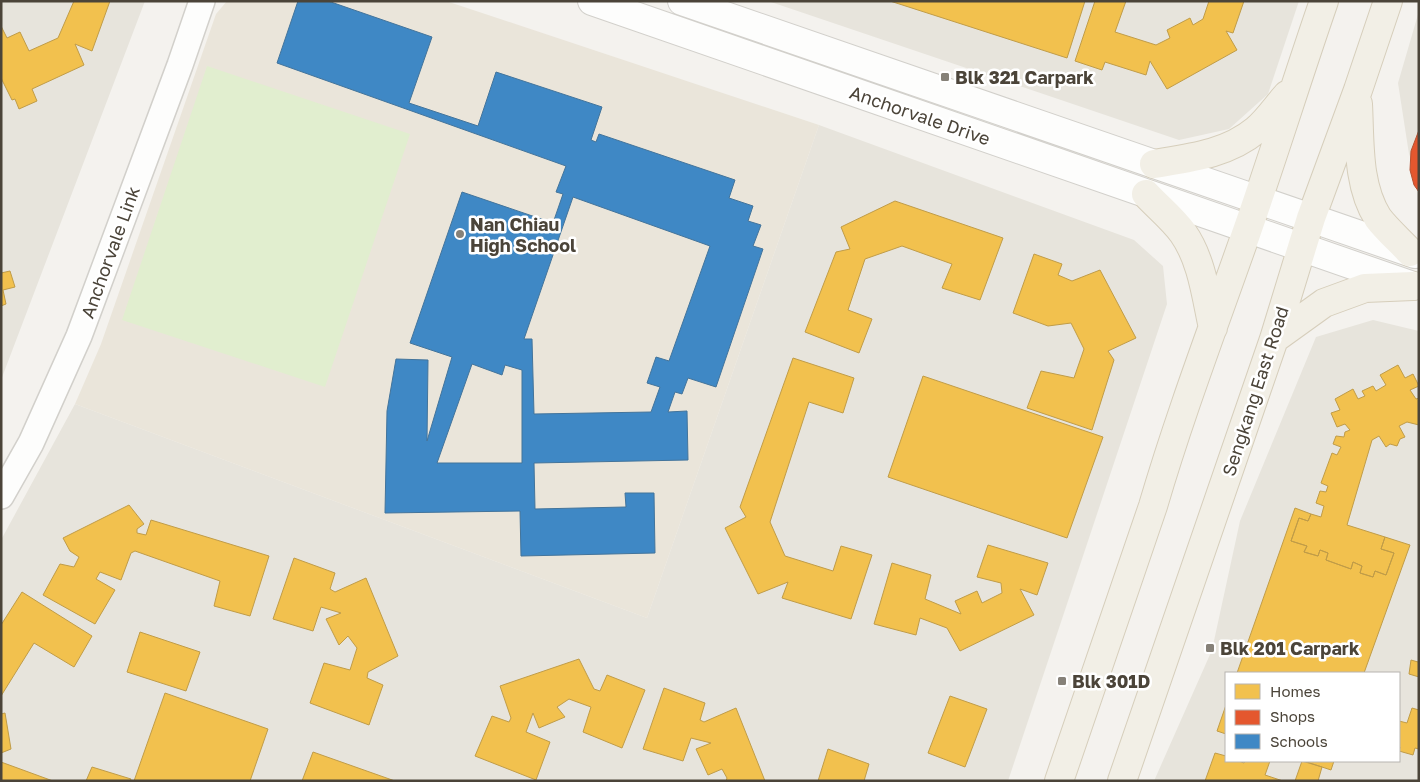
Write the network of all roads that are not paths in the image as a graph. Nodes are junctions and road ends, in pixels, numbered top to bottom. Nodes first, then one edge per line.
1 (202, 1) edge
2 (592, 1) edge
3 (682, 1) edge
4 (1324, 1) edge
5 (1388, 1) edge
6 (1293, 89) junction
7 (1358, 90) junction
8 (1154, 164) junction
9 (1146, 194) junction
10 (1258, 199) junction
11 (1311, 218) junction
12 (1248, 228) junction
13 (1302, 247) junction
14 (1414, 253) edge
15 (1416, 287) edge
16 (1213, 328) junction
17 (1274, 339) junction
18 (1, 496) edge
19 (1059, 781) edge
20 (1122, 781) edge

1 - 18 street, Anchorvale Link
2 - 9 street, Anchorvale Drive
3 - 8 street, Anchorvale Drive
4 - 6 main road
5 - 7 main road, Sengkang East Road
6 - 8 main road
6 - 10 main road
7 - 11 main road, Sengkang East Road
7 - 14 main road
8 - 10 street, Anchorvale Drive
9 - 12 street, Anchorvale Drive
9 - 16 main road
10 - 11 street, Anchorvale Drive
10 - 12 main road
11 - 13 main road, Sengkang East Road
11 - 14 street, Anchorvale Drive
12 - 13 street, Anchorvale Drive
12 - 16 main road
13 - 15 street, Anchorvale Drive
13 - 17 main road, Sengkang East Road
15 - 17 main road
16 - 19 main road
17 - 20 main road, Sengkang East Road

